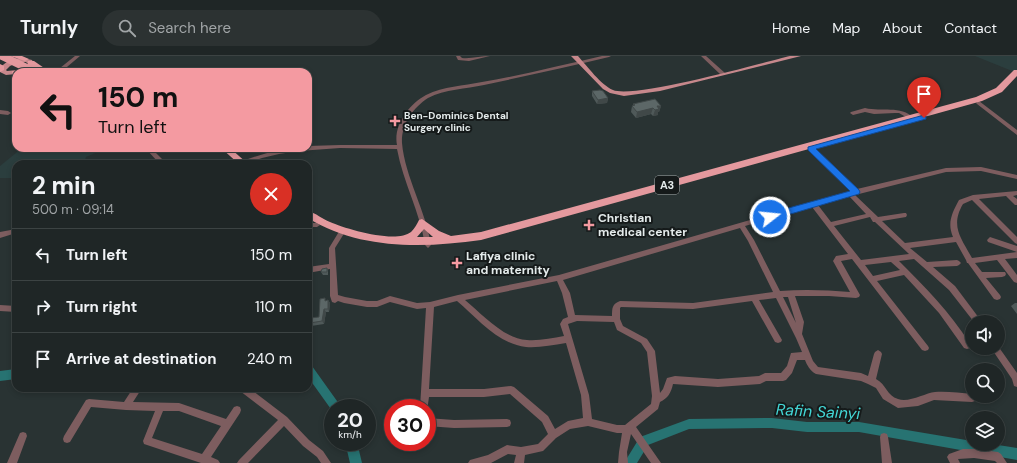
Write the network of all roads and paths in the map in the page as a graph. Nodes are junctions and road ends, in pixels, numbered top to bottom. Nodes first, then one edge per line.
1 (2, 56) edge
2 (14, 56) edge
3 (78, 56) edge
4 (458, 56) edge
5 (488, 56) edge
6 (609, 56) edge
7 (703, 56) edge
8 (781, 56) edge
9 (798, 56) edge
10 (576, 59) edge
11 (0, 60) edge
12 (28, 61) junction
13 (571, 64) joint
14 (17, 68) edge
15 (27, 68) edge
16 (28, 68) edge
17 (39, 68) edge
18 (63, 68) edge
19 (2, 70) edge
20 (12, 72) edge
21 (1017, 72) edge
22 (722, 73) junction
23 (1017, 76) edge
24 (979, 103) junction
25 (0, 112) edge
26 (8, 113) dead end
27 (853, 113) dead end
28 (911, 118) junction
29 (1017, 133) edge
30 (400, 147) junction
31 (312, 148) edge
32 (811, 148) junction
33 (152, 152) edge
34 (231, 152) edge
35 (237, 152) edge
36 (281, 152) edge
37 (160, 160) edge
38 (242, 160) edge
39 (244, 160) edge
40 (256, 160) edge
41 (1017, 177) edge
42 (853, 193) junction
43 (1017, 193) edge
44 (1008, 194) junction
45 (973, 197) junction
46 (1017, 203) edge
47 (813, 204) junction
48 (904, 215) dead end
49 (312, 217) edge
50 (872, 217) junction
51 (421, 221) junction
52 (312, 225) edge
53 (741, 225) junction
54 (829, 225) junction
55 (12, 232) edge
56 (341, 234) junction
57 (0, 235) edge
58 (956, 239) junction
59 (393, 240) junction
60 (990, 240) dead end
61 (1017, 240) edge
62 (454, 241) junction
63 (425, 243) junction
64 (903, 246) junction
65 (1017, 248) edge
66 (1017, 255) edge
67 (854, 256) junction
68 (916, 256) junction
69 (999, 257) junction
70 (893, 259) junction
71 (969, 261) junction
72 (859, 263) junction
73 (957, 263) dead end
74 (927, 265) junction
75 (333, 266) junction
76 (312, 269) edge
77 (906, 272) junction
78 (1002, 274) dead end
79 (980, 275) junction
80 (559, 278) junction
81 (872, 279) junction
82 (1017, 280) edge
83 (790, 293) junction
84 (777, 294) junction
85 (754, 297) junction
86 (997, 297) dead end
87 (458, 298) junction
88 (430, 305) junction
89 (0, 308) edge
90 (12, 309) edge
91 (973, 315) edge
92 (572, 319) junction
93 (616, 319) junction
94 (798, 334) junction
95 (567, 339) junction
96 (778, 340) dead end
97 (965, 343) edge
98 (925, 348) dead end
99 (878, 354) dead end
100 (1000, 355) edge
101 (808, 356) junction
102 (871, 381) junction
103 (1017, 383) edge
104 (135, 392) edge
105 (248, 392) edge
106 (425, 393) junction
107 (656, 396) junction
108 (965, 398) edge
109 (425, 399) edge
110 (126, 406) junction
111 (161, 406) junction
112 (237, 410) dead end
113 (284, 420) junction
114 (588, 422) junction
115 (436, 423) edge
116 (507, 423) dead end
117 (228, 424) junction
118 (629, 428) junction
119 (553, 435) junction
120 (23, 436) dead end
121 (884, 438) dead end
122 (67, 439) dead end
123 (521, 451) junction
124 (204, 459) junction
125 (12, 463) edge
126 (214, 463) edge
127 (242, 463) edge
128 (326, 463) edge
129 (477, 463) edge
130 (519, 463) edge
131 (623, 463) edge
132 (656, 463) edge
133 (887, 463) edge
134 (955, 463) edge
135 (1002, 463) edge

1 - 15 highway, bridge
2 - 12 highway
3 - 18 street
4 - 5 street
6 - 10 street
7 - 22 street
8 - 22 main road
9 - 22 main road
10 - 13 main road
10 - 22 main road
11 - 14 highway
12 - 16 main road
12 - 17 highway
12 - 19 main road
13 - 30 street
19 - 20 main road
21 - 28 highway, A3
23 - 24 highway, A3
24 - 29 street
24 - 32 highway, A3
25 - 26 street
27 - 28 street
28 - 62 highway, A3
30 - 31 street
30 - 51 street
32 - 42 street
32 - 63 highway, A3
33 - 37 street
34 - 38 highway
35 - 39 highway
36 - 40 street
41 - 42 street
42 - 47 street
42 - 50 street
43 - 44 street
44 - 45 street
44 - 46 street
45 - 58 street
45 - 61 street
47 - 53 street
47 - 54 street
48 - 50 street
49 - 56 highway, A3
50 - 54 street
50 - 64 street
51 - 59 highway
51 - 62 highway
51 - 63 street
52 - 56 highway, A3
53 - 80 street
53 - 84 street
54 - 67 street
55 - 57 street
56 - 59 highway, A3
56 - 63 highway, A3
56 - 75 street
58 - 64 street
58 - 71 street
59 - 63 highway, A3
60 - 65 street
62 - 63 highway, A3
64 - 68 street
66 - 69 street
67 - 72 street
67 - 83 street
68 - 70 street
68 - 74 street
69 - 71 street
69 - 82 street
70 - 72 street
70 - 77 street
71 - 79 street
72 - 81 street
73 - 74 street
74 - 91 street
75 - 76 street
75 - 88 street
77 - 81 street
77 - 97 street
78 - 79 street
79 - 86 street
80 - 87 street
80 - 92 street
81 - 98 street
83 - 84 street
83 - 94 street
84 - 85 street
84 - 94 street
85 - 93 street
85 - 96 street
87 - 88 street
87 - 95 street
88 - 106 street
89 - 90 street
92 - 93 street
92 - 95 street
93 - 107 street
94 - 101 street
95 - 114 street
99 - 102 street
100 - 103 street
101 - 102 street
101 - 107 street
102 - 108 street
104 - 110 street
105 - 113 street
106 - 109 street
106 - 119 street
107 - 118 street
110 - 111 street
110 - 122 street
111 - 117 street
111 - 124 street
112 - 117 street
113 - 127 street
113 - 128 street
114 - 118 street
114 - 119 street
115 - 116 street
117 - 124 street
118 - 131 street
118 - 132 street
119 - 123 street
120 - 125 street
121 - 133 street
123 - 129 street
123 - 130 street
124 - 126 street
134 - 135 street

